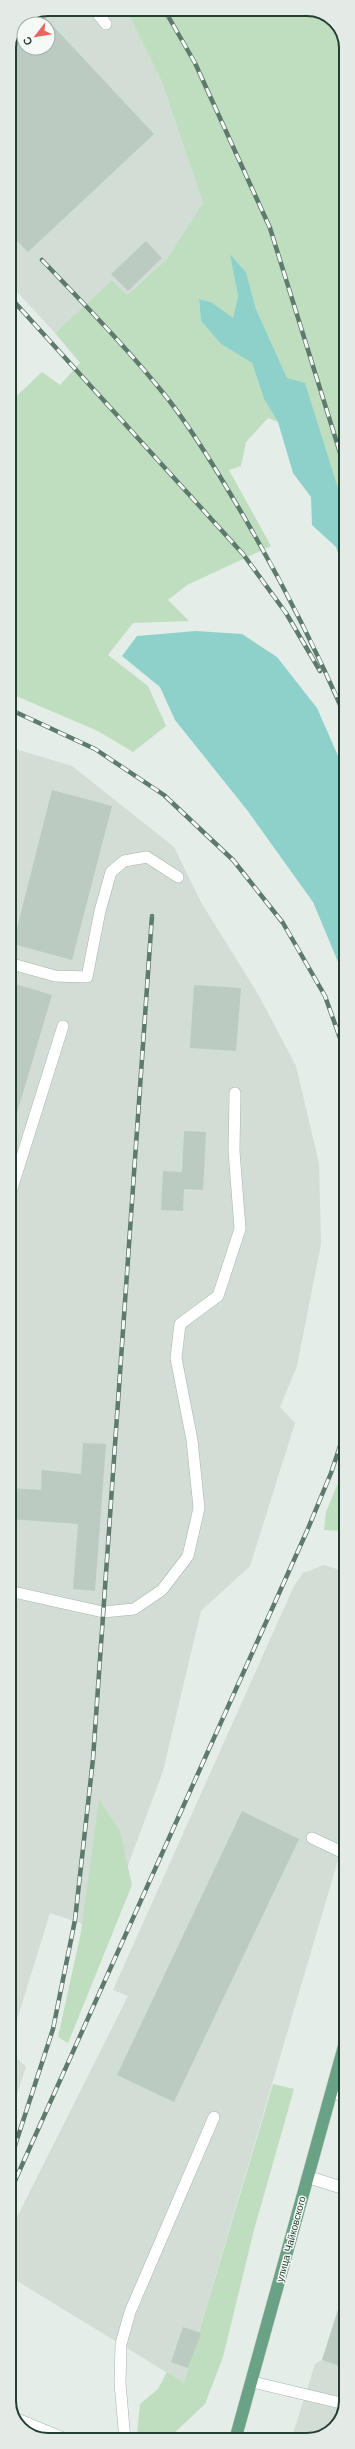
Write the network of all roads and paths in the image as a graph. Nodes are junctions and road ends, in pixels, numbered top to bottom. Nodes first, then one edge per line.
1 (100, 16) edge
2 (106, 24) dead end
3 (178, 877) dead end
4 (16, 966) edge
5 (62, 1026) dead end
6 (235, 1093) dead end
7 (16, 1175) edge
8 (16, 1593) edge
9 (312, 1838) dead end
10 (339, 1851) edge
11 (339, 2064) edge
12 (331, 2092) junction
13 (339, 2095) edge
14 (214, 2117) dead end
15 (308, 2177) junction
16 (339, 2187) edge
17 (252, 2382) junction
18 (339, 2403) edge
19 (24, 2422) edge
20 (50, 2433) edge
21 (125, 2433) edge
22 (237, 2433) edge

1 - 2 lane
3 - 4 lane
5 - 7 lane
6 - 8 lane
9 - 10 lane
11 - 12 main road, улица Чайковского
12 - 13 lane
12 - 15 main road, улица Чайковского
14 - 21 lane
15 - 16 main road
15 - 17 main road, улица Чайковского
17 - 18 lane
17 - 22 main road, улица Чайковского
19 - 20 main road

